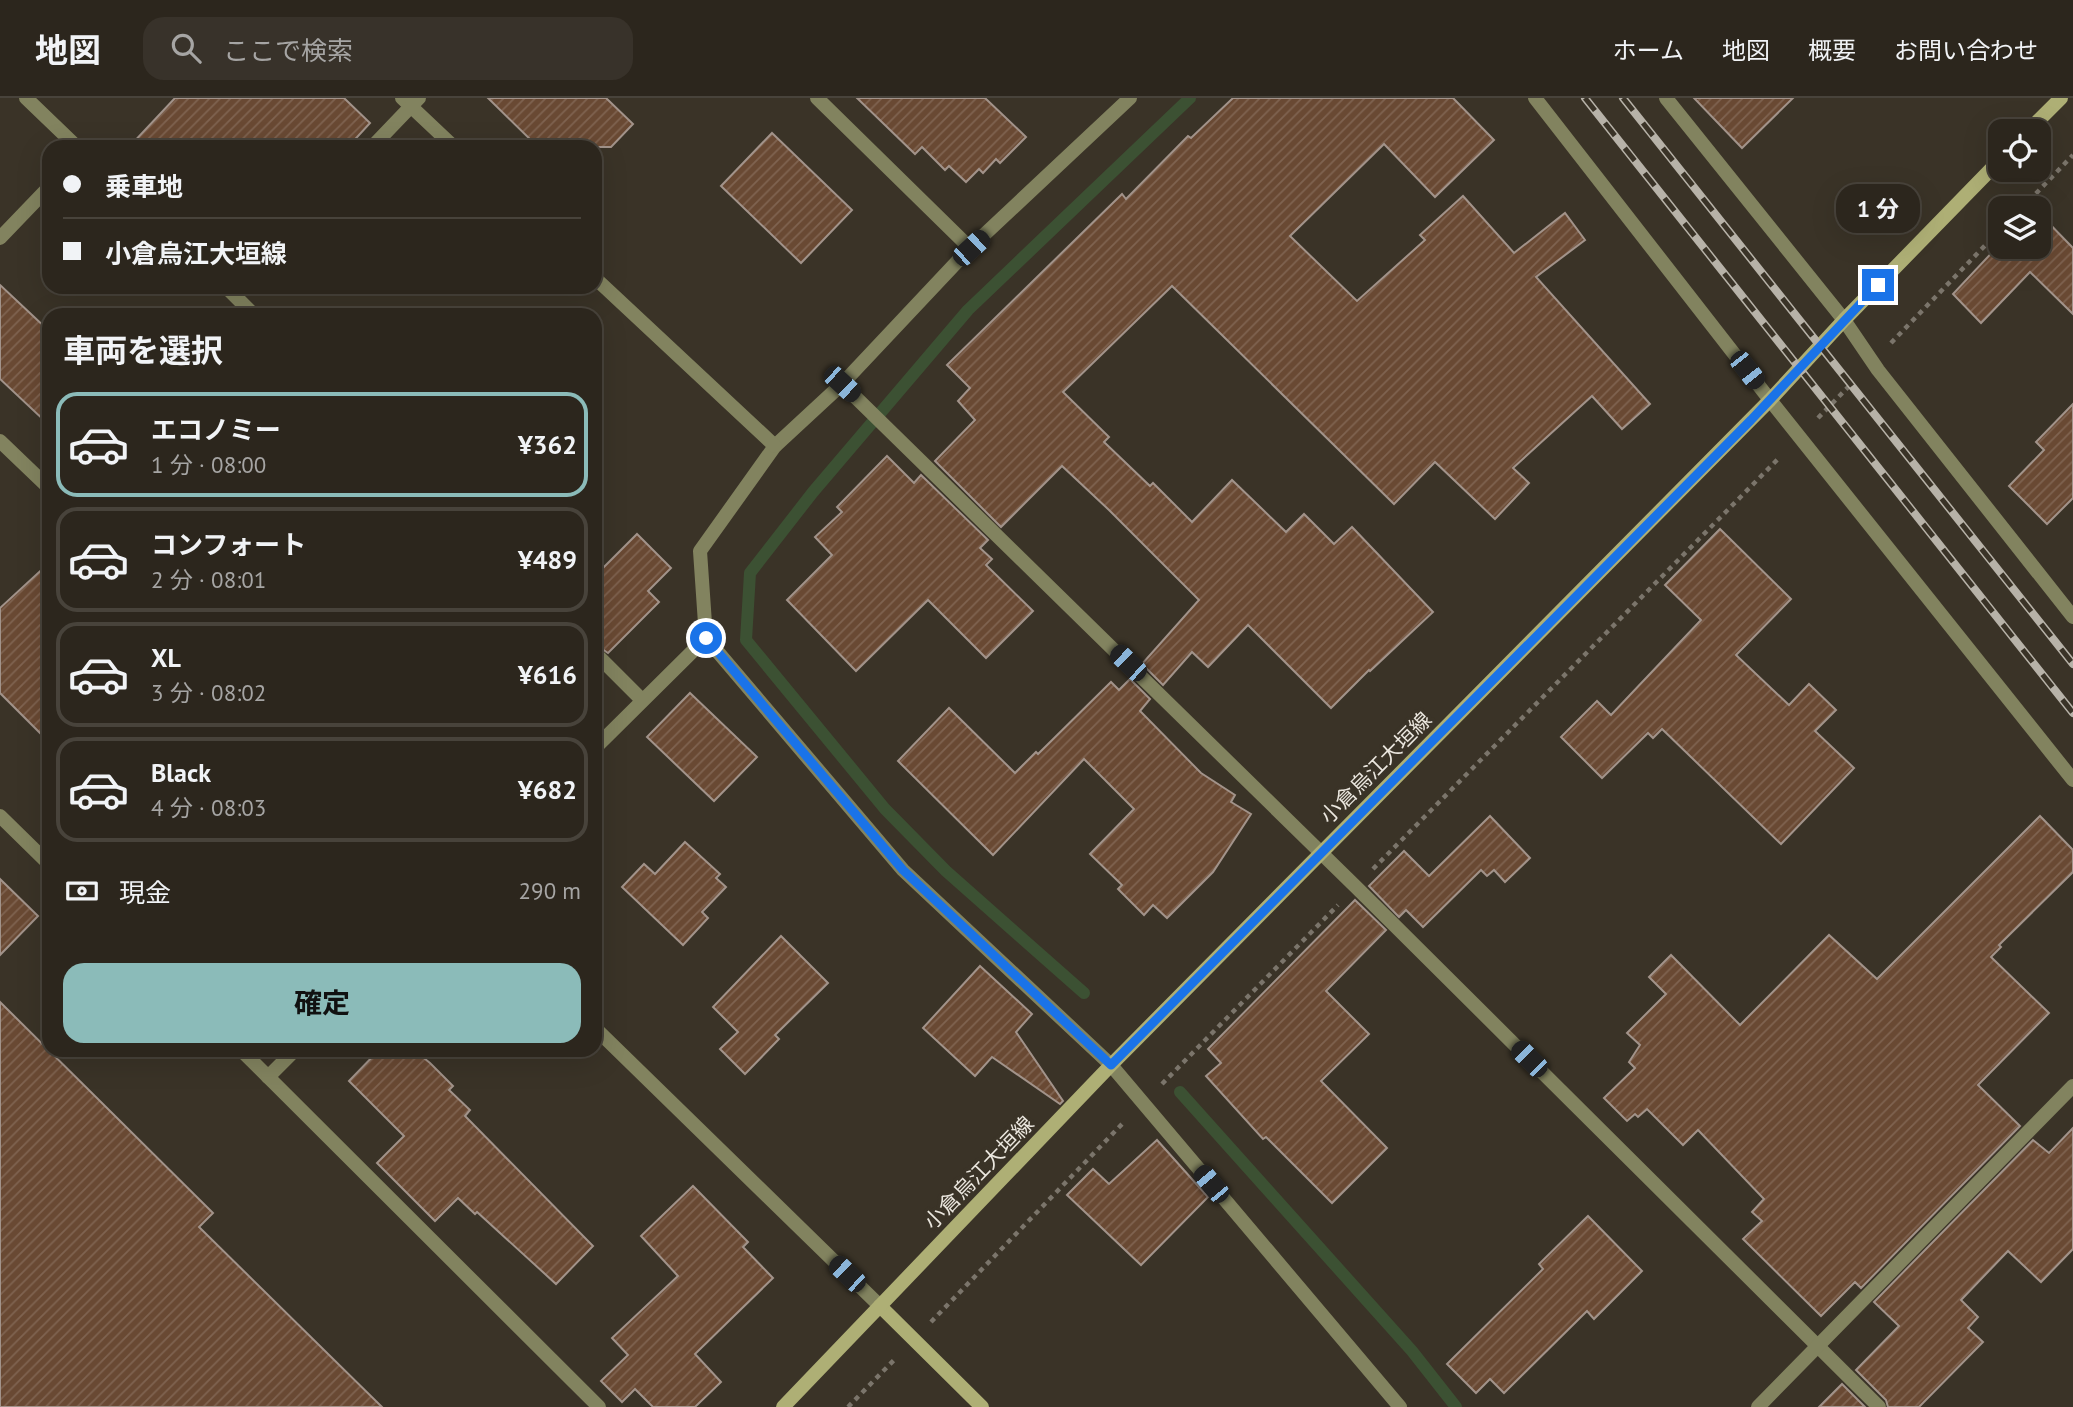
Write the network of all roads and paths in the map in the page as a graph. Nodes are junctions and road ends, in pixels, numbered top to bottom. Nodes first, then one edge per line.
1 (26, 98) edge
2 (817, 98) edge
3 (1130, 98) edge
4 (1535, 98) edge
5 (1666, 98) edge
6 (2061, 98) edge
7 (410, 101) edge
8 (2040, 119) edge
9 (70, 140) edge
10 (378, 140) edge
11 (447, 140) edge
12 (2073, 155) edge
13 (1988, 172) edge
14 (42, 194) edge
15 (2034, 196) edge
16 (0, 238) edge
17 (1988, 242) edge
18 (971, 248) junction
19 (602, 285) edge
20 (235, 294) edge
21 (248, 308) edge
22 (1844, 320) junction
23 (1872, 362) junction
24 (842, 384) junction
25 (1770, 400) junction
26 (1800, 437) junction
27 (0, 441) edge
28 (775, 446) junction
29 (42, 481) edge
30 (2073, 617) edge
31 (706, 638) junction
32 (602, 660) edge
33 (642, 700) junction
34 (602, 741) edge
35 (2073, 780) edge
36 (0, 816) edge
37 (1321, 852) junction
38 (42, 857) edge
39 (1356, 887) junction
40 (602, 1035) edge
41 (248, 1057) edge
42 (288, 1057) edge
43 (1111, 1065) junction
44 (268, 1077) junction
45 (2073, 1086) edge
46 (1143, 1103) junction
47 (880, 1306) junction
48 (914, 1339) junction
49 (1817, 1346) junction
50 (599, 1407) edge
51 (783, 1407) edge
52 (848, 1407) edge
53 (982, 1407) edge
54 (1400, 1407) edge
55 (1758, 1407) edge
56 (1879, 1407) edge

1 - 9 street
2 - 18 street
3 - 18 street
4 - 25 street
5 - 22 street
6 - 8 main road
7 - 10 street
7 - 11 street
12 - 15 path
13 - 22 main road, 小倉烏江大垣線
14 - 16 street
17 - 23 path
18 - 24 street
19 - 28 street
20 - 21 street
22 - 23 street
22 - 25 main road, 小倉烏江大垣線
23 - 26 path
23 - 30 street
24 - 28 street
24 - 37 street
25 - 26 street
25 - 37 main road, 小倉烏江大垣線
26 - 35 street
26 - 39 path
27 - 29 street
28 - 31 street
31 - 33 street
31 - 43 street
32 - 33 street
33 - 34 street
36 - 38 street
37 - 39 street
37 - 43 main road, 小倉烏江大垣線
39 - 46 path
39 - 49 street
40 - 47 street
41 - 44 street
42 - 44 street
43 - 46 street
43 - 47 main road, 小倉烏江大垣線
44 - 50 street
45 - 49 street
46 - 48 path
46 - 54 street
47 - 48 main road
47 - 51 main road, 小倉烏江大垣線
48 - 52 path
48 - 53 main road
49 - 55 street
49 - 56 street

